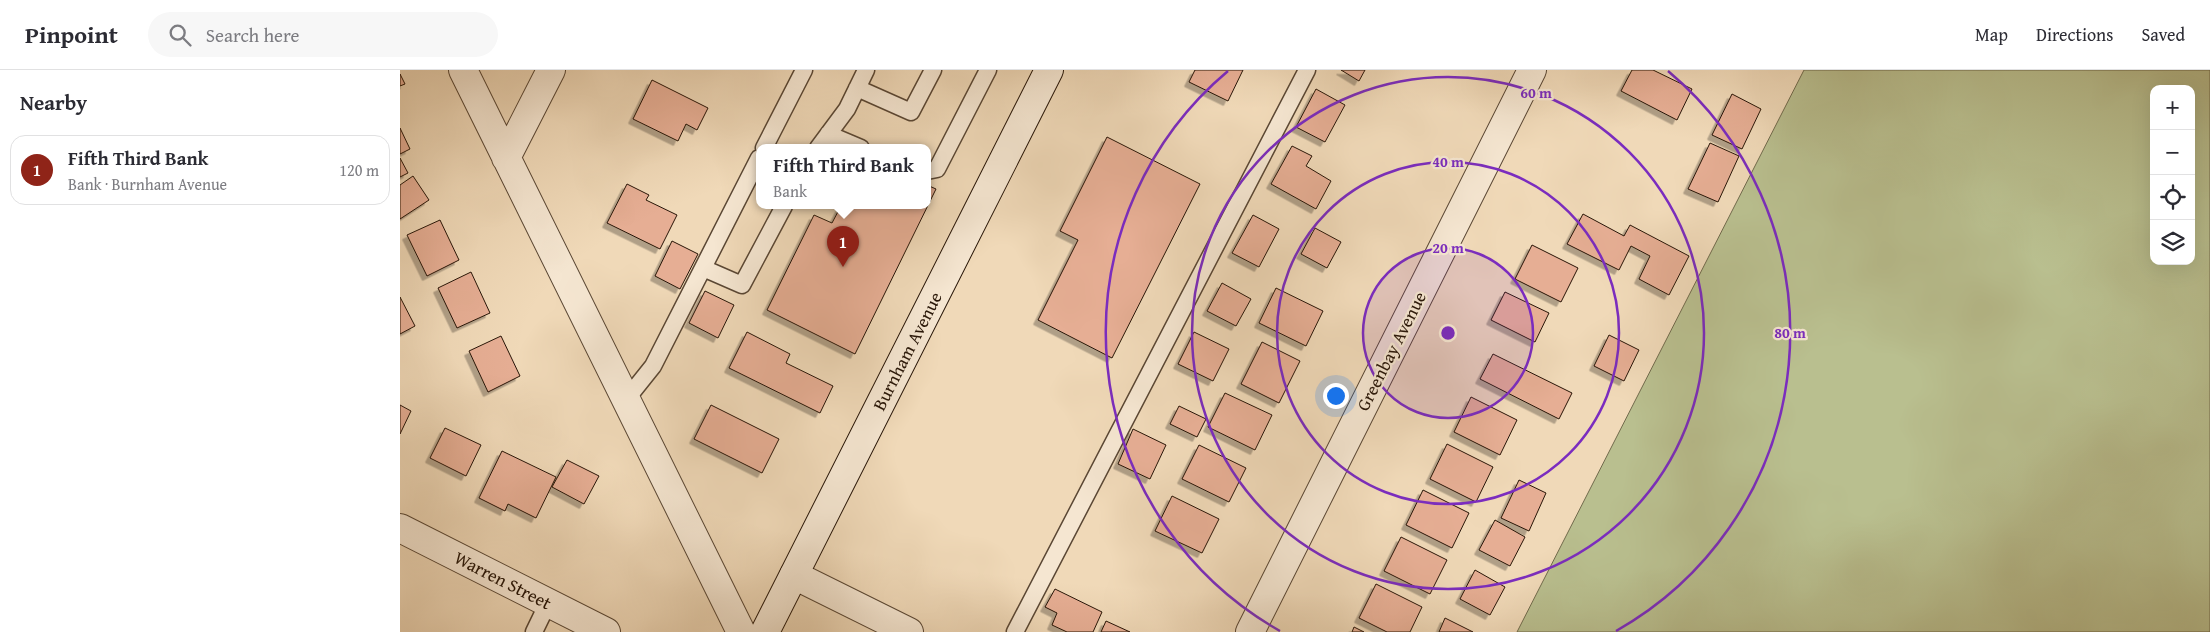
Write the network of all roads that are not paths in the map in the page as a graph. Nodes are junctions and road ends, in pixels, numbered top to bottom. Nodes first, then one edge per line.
1 (463, 70) edge
2 (551, 70) edge
3 (804, 70) edge
4 (866, 70) edge
5 (933, 70) edge
6 (988, 70) edge
7 (1048, 70) edge
8 (1307, 70) edge
9 (1532, 70) edge
10 (857, 88) junction
11 (828, 134) junction
12 (766, 144) edge
13 (821, 144) edge
14 (852, 144) edge
15 (506, 158) junction
16 (756, 164) edge
17 (931, 171) edge
18 (782, 209) edge
19 (703, 268) junction
20 (625, 401) junction
21 (400, 528) edge
22 (794, 575) junction
23 (548, 603) junction
24 (534, 632) edge
25 (606, 632) edge
26 (741, 632) edge
27 (765, 632) edge
28 (909, 632) edge
29 (1015, 632) edge
30 (1250, 632) edge

1 - 15 street
2 - 15 street
3 - 12 lane
4 - 10 lane
5 - 10 lane
6 - 17 lane
7 - 22 street, Burnham Avenue
8 - 29 lane
9 - 30 street, Greenbay Avenue
10 - 11 lane
11 - 13 lane
11 - 14 lane
15 - 20 street
16 - 19 lane
18 - 19 lane
19 - 20 lane
20 - 26 street
21 - 23 street, Warren Street
22 - 27 street, Burnham Avenue
22 - 28 street
23 - 24 lane
23 - 25 street, Warren Street

